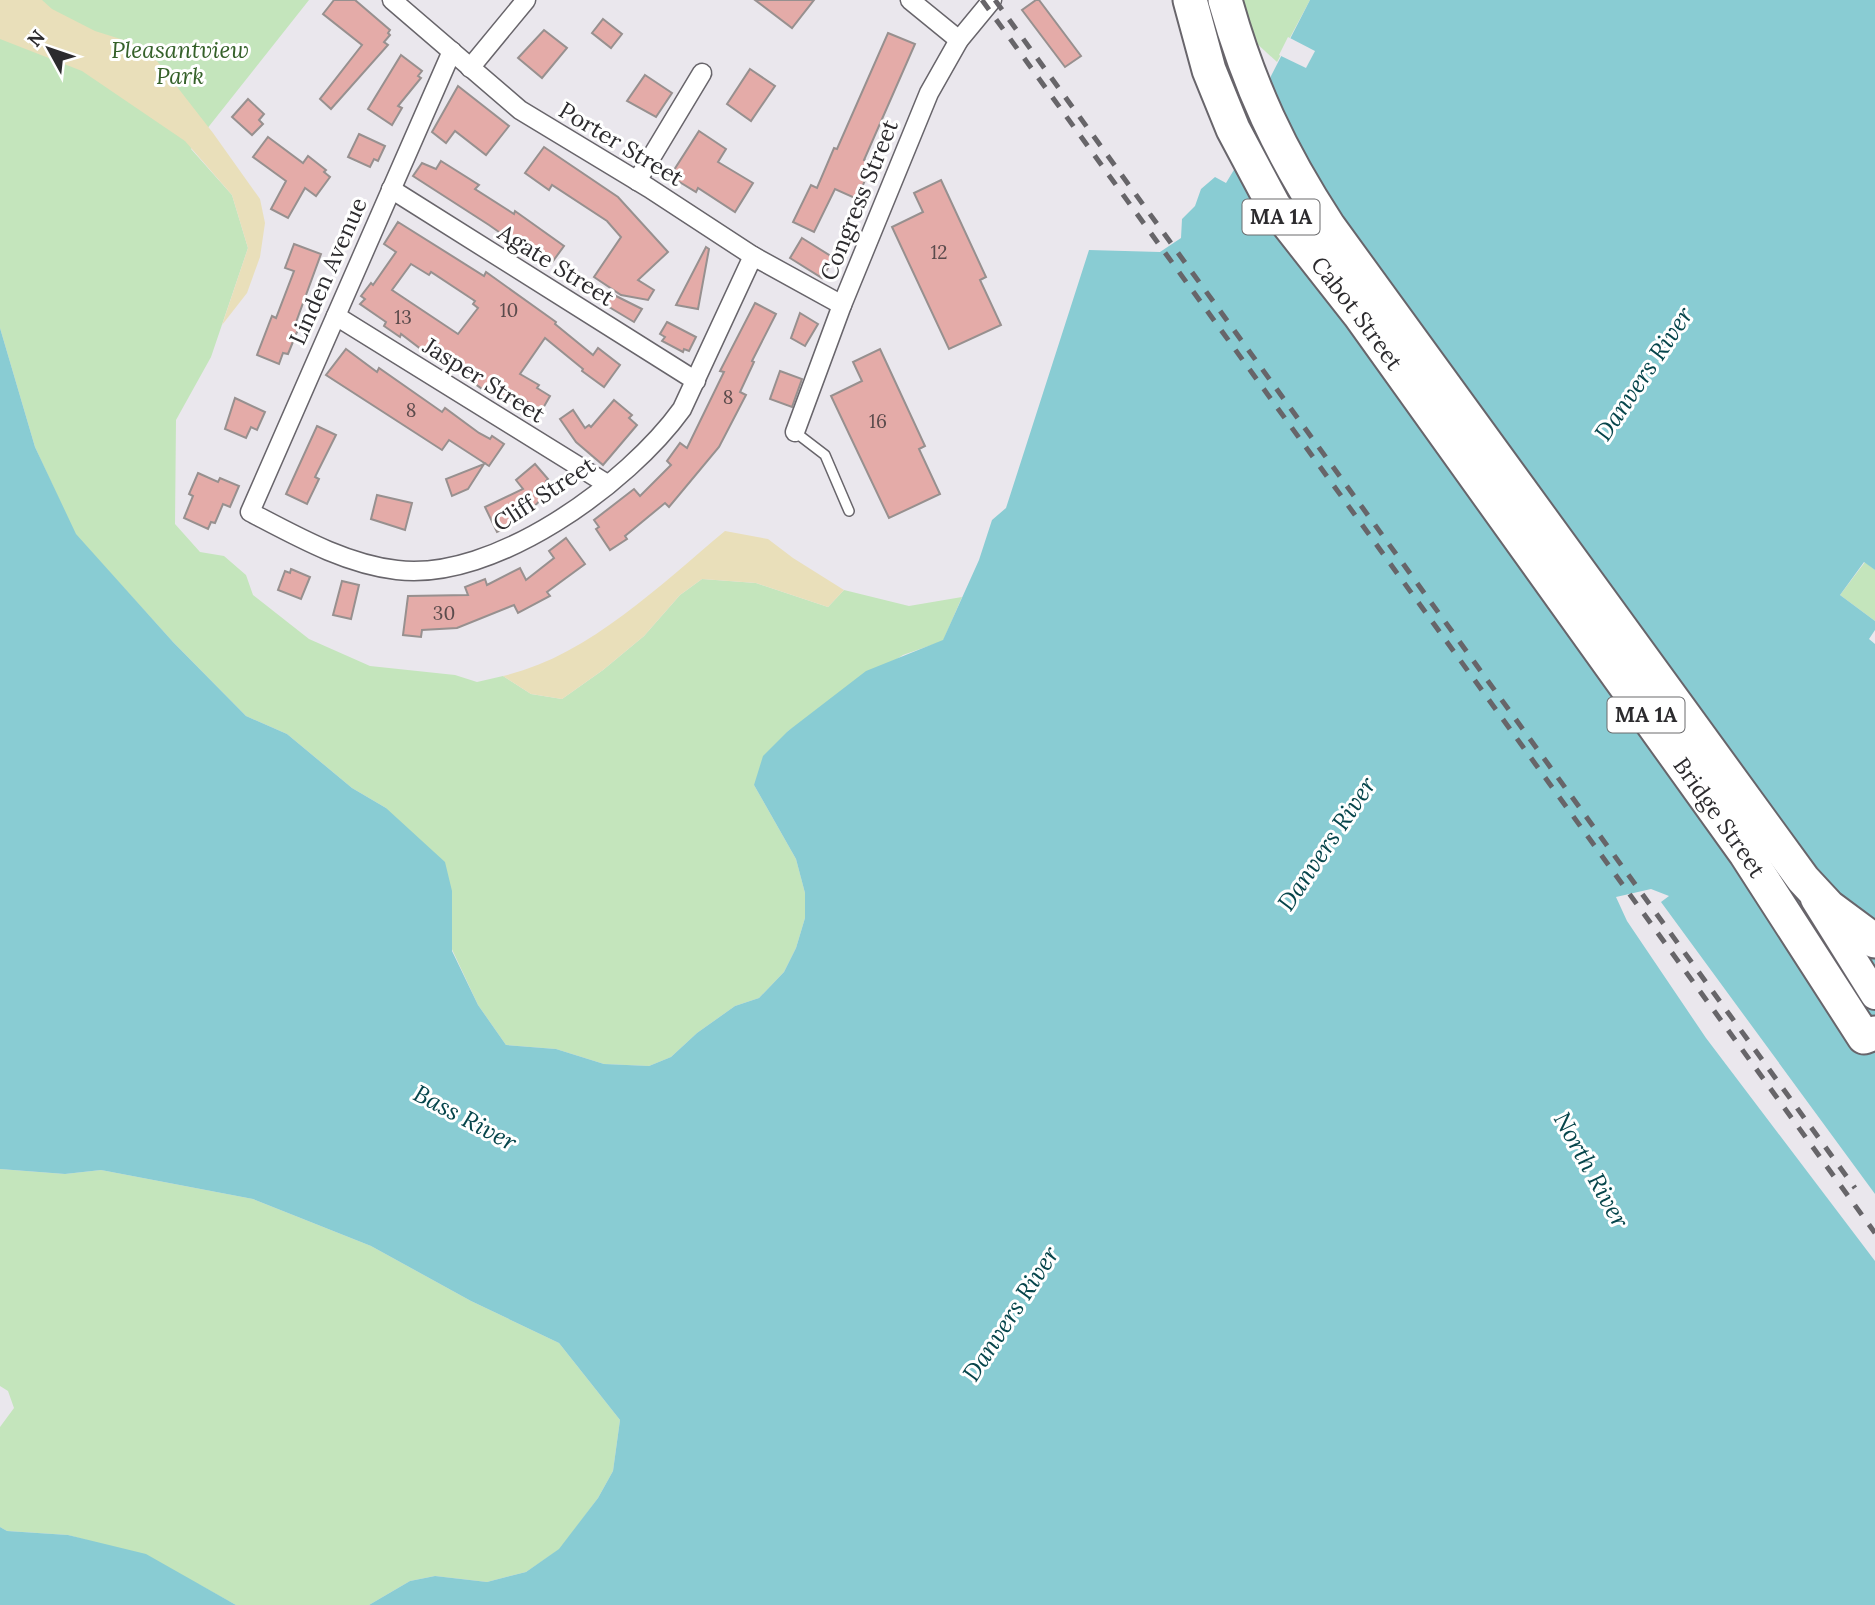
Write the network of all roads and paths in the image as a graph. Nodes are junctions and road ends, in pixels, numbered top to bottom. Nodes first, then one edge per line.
1 (392, 0) edge
2 (526, 0) edge
3 (910, 0) edge
4 (992, 0) edge
5 (1225, 0) edge
6 (1191, 3) edge
7 (959, 40) junction
8 (452, 51) junction
9 (470, 68) junction
10 (702, 73) dead end
11 (638, 181) junction
12 (391, 189) junction
13 (753, 256) junction
14 (842, 305) junction
15 (336, 316) junction
16 (696, 381) junction
17 (1428, 387) junction
18 (795, 432) joint
19 (607, 484) junction
20 (849, 511) dead end
21 (250, 512) joint
22 (1803, 879) junction
23 (1875, 941) edge
24 (1875, 995) edge
25 (1872, 1038) edge

1 - 8 street, Porter Street
2 - 9 street
3 - 7 street
4 - 7 street, Congress Street
5 - 17 highway, Cabot Street / MA 1A
6 - 17 highway, Cabot Street / MA 1A
7 - 14 street, Congress Street
8 - 9 street, Porter Street
8 - 12 street, Linden Avenue
9 - 11 street, Porter Street
10 - 11 street
11 - 13 street, Porter Street
12 - 15 street, Linden Avenue
12 - 16 street, Agate Street
13 - 14 street, Porter Street
13 - 16 street, Cliff Street
14 - 18 street, Congress Street
15 - 19 street, Jasper Street
15 - 21 street, Linden Avenue
16 - 19 street, Cliff Street
17 - 22 highway, Bridge Street / MA 1A
17 - 25 highway, Bridge Street / MA 1A
18 - 20 lane
19 - 21 street, Cliff Street
22 - 23 highway, Bridge Street / MA 1A
22 - 24 main road

